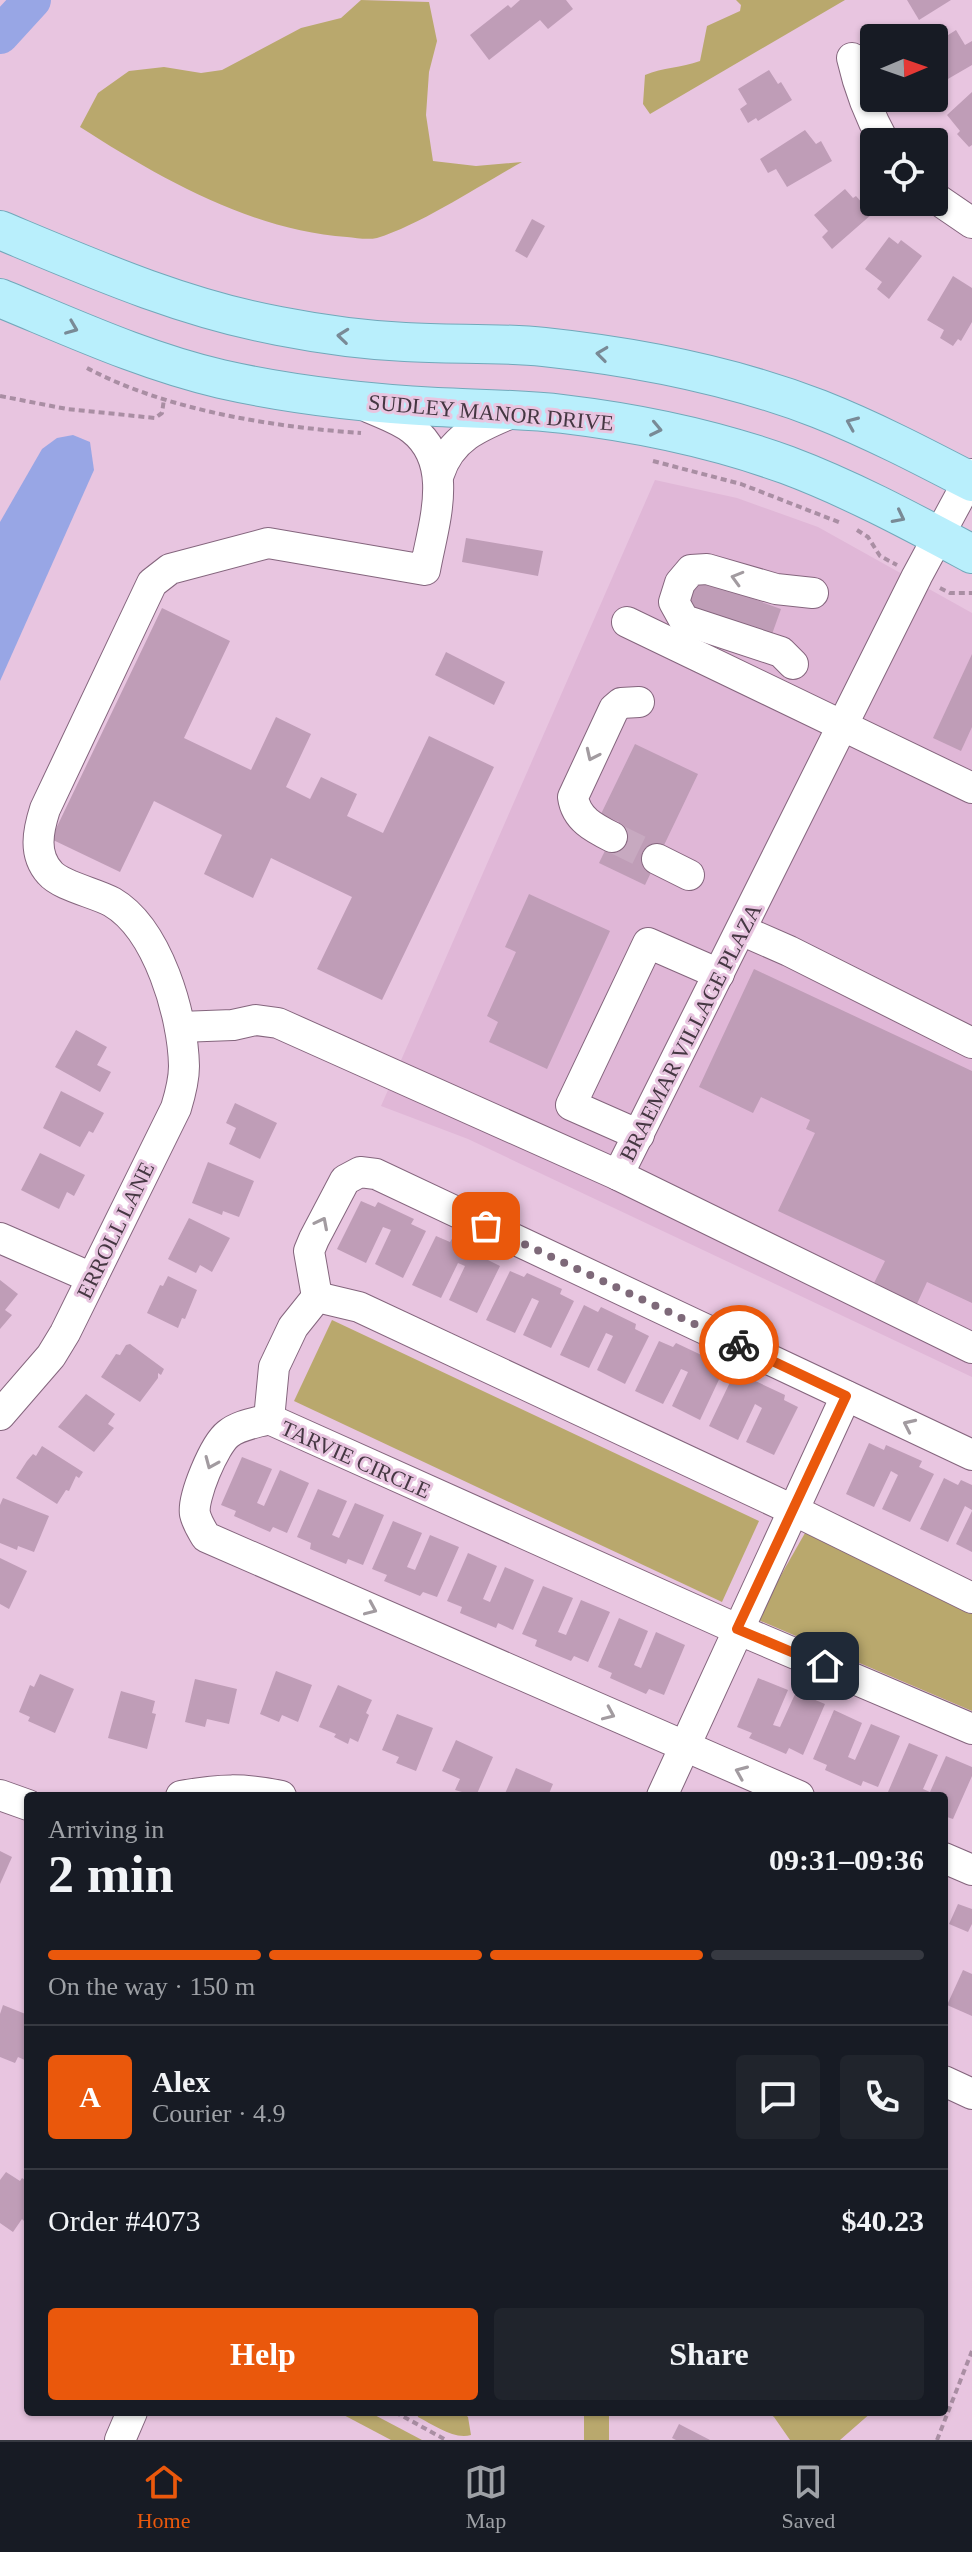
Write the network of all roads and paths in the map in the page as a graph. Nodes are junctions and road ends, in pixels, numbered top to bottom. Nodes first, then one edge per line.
1 (852, 58) dead end
2 (878, 128) edge
3 (948, 207) edge
4 (972, 223) edge
5 (0, 230) edge
6 (0, 298) edge
7 (0, 396) edge
8 (164, 399) dead end
9 (354, 401) junction
10 (520, 410) junction
11 (650, 460) dead end
12 (439, 474) junction
13 (971, 479) edge
14 (938, 536) junction
15 (972, 554) edge
16 (880, 556) dead end
17 (813, 593) dead end
18 (950, 593) dead end
19 (972, 593) edge
20 (627, 622) dead end
21 (793, 664) dead end
22 (639, 702) dead end
23 (843, 726) junction
24 (972, 788) edge
25 (612, 837) tunnel mouth
26 (657, 859) tunnel mouth
27 (689, 875) dead end
28 (741, 930) junction
29 (719, 974) junction
30 (180, 1027) junction
31 (972, 1043) edge
32 (639, 1135) junction
33 (618, 1175) junction
34 (0, 1238) edge
35 (92, 1278) junction
36 (317, 1297) junction
37 (972, 1348) edge
38 (846, 1396) junction
39 (0, 1415) edge
40 (269, 1419) junction
41 (972, 1455) edge
42 (793, 1510) junction
43 (972, 1598) edge
44 (737, 1629) junction
45 (972, 1729) edge
46 (684, 1747) junction
47 (203, 1792) edge
48 (262, 1792) edge
49 (664, 1792) edge
50 (790, 1792) edge
51 (0, 1795) edge
52 (24, 1804) edge
53 (948, 1860) edge
54 (972, 1870) edge
55 (948, 2083) edge
56 (972, 2094) edge
57 (972, 2351) edge
58 (948, 2412) edge
59 (130, 2416) edge
60 (402, 2416) edge
61 (946, 2416) edge
62 (120, 2440) edge
63 (446, 2440) edge
64 (937, 2440) edge

1 - 2 street
3 - 4 street
13 -> 5 main road
6 -> 9 main road, SUDLEY MANOR DRIVE
7 - 8 path
9 - 10 main road, SUDLEY MANOR DRIVE
9 - 12 street
10 - 12 street
10 -> 14 main road, SUDLEY MANOR DRIVE
11 - 16 path
12 - 30 street, ERROLL LANE
13 - 14 street, BRAEMAR VILLAGE PLAZA
14 - 15 main road, SUDLEY MANOR DRIVE
14 - 23 street, BRAEMAR VILLAGE PLAZA
17 -> 21 street
18 - 19 path
20 - 23 street
22 -> 25 street
23 - 24 street
23 - 28 street, BRAEMAR VILLAGE PLAZA
26 - 27 street
28 - 29 street, BRAEMAR VILLAGE PLAZA
28 - 31 street
29 - 32 street, BRAEMAR VILLAGE PLAZA
29 - 32 street
30 - 33 street
30 - 35 street, ERROLL LANE
32 - 33 street, BRAEMAR VILLAGE PLAZA
33 - 37 street, BRAEMAR VILLAGE PLAZA
34 - 35 street
35 - 39 street, ERROLL LANE
36 -> 38 street
36 - 40 street, TARVIE CIRCLE
36 - 42 street
41 -> 38 street
38 - 42 street
40 - 44 street, TARVIE CIRCLE
40 -> 46 street
42 - 43 street
42 - 44 street
44 - 45 street, TARVIE CIRCLE
44 - 46 street
46 - 49 street
50 -> 46 street
47 - 48 street
51 - 52 street
53 - 54 street
55 - 56 street
57 - 58 path
59 - 62 street
60 - 63 path
61 - 64 path

